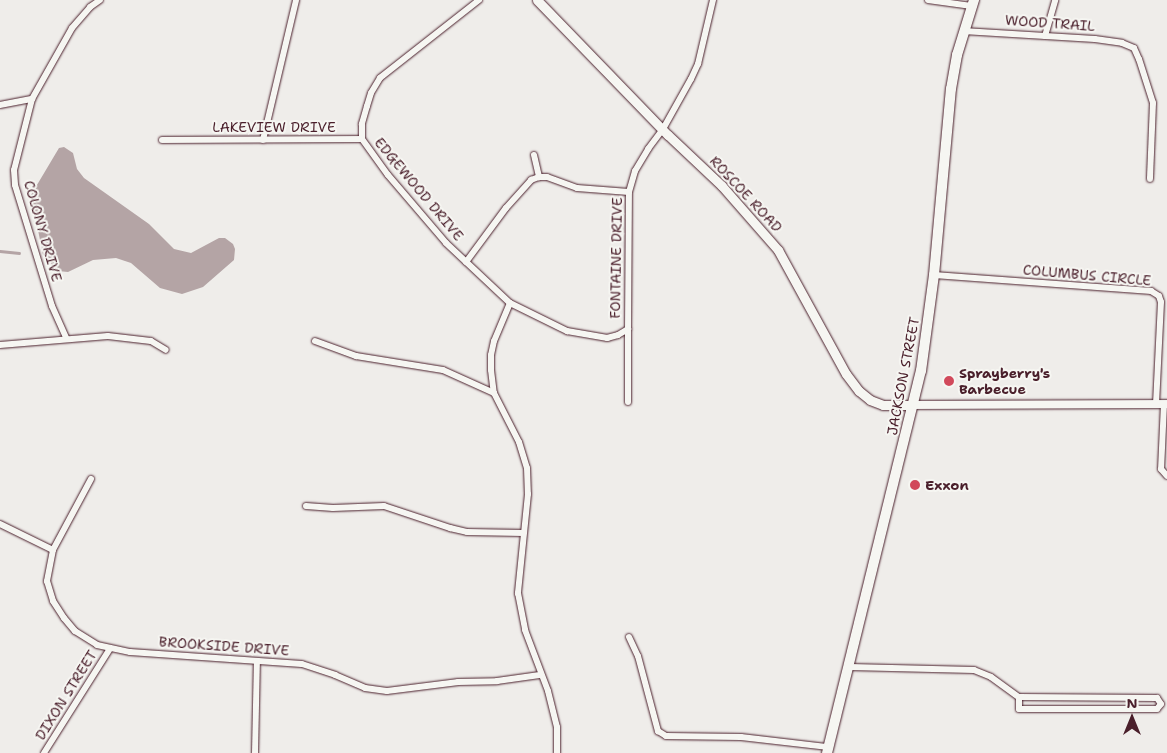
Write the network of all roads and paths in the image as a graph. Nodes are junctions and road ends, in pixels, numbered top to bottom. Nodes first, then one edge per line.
1 (100, 0) edge
2 (296, 0) edge
3 (479, 0) edge
4 (537, 0) edge
5 (712, 0) edge
6 (928, 0) edge
7 (1055, 0) edge
8 (973, 3) edge
9 (963, 31) junction
10 (1045, 36) junction
11 (32, 99) junction
12 (0, 105) edge
13 (663, 129) junction
14 (362, 138) junction
15 (162, 140) dead end
16 (263, 140) junction
17 (534, 155) dead end
18 (539, 177) junction
19 (1150, 179) dead end
20 (629, 192) junction
21 (466, 262) junction
22 (934, 275) junction
23 (510, 303) junction
24 (628, 328) junction
25 (67, 339) junction
26 (315, 341) dead end
27 (0, 345) edge
28 (166, 350) dead end
29 (494, 393) junction
30 (628, 402) dead end
31 (1162, 404) edge
32 (913, 405) junction
33 (1167, 476) edge
34 (91, 479) dead end
35 (306, 506) dead end
36 (0, 524) edge
37 (523, 533) junction
38 (53, 550) junction
39 (629, 637) dead end
40 (109, 650) junction
41 (257, 662) junction
42 (850, 667) junction
43 (540, 674) junction
44 (1019, 698) junction
45 (828, 750) edge
46 (44, 753) edge
47 (255, 753) edge
48 (557, 753) edge

1 - 11 street, COLONY DRIVE
2 - 16 street
3 - 14 street, EDGEWOOD DRIVE
4 - 13 main road, ROSCOE ROAD
5 - 13 street, FONTAINE DRIVE
6 - 8 street
7 - 10 street
8 - 9 main road, JACKSON STREET
9 - 10 street, WOOD TRAIL
9 - 22 main road, JACKSON STREET
10 - 19 street, WOOD TRAIL
11 - 12 street
11 - 25 street, COLONY DRIVE
13 - 20 street, FONTAINE DRIVE
13 - 32 main road, ROSCOE ROAD
14 - 16 street, LAKEVIEW DRIVE
14 - 21 street, EDGEWOOD DRIVE
15 - 16 street, LAKEVIEW DRIVE
17 - 18 street
18 - 20 street
18 - 21 street
20 - 24 street, FONTAINE DRIVE
21 - 23 street, EDGEWOOD DRIVE
22 - 31 street, COLUMBUS CIRCLE
22 - 32 main road, JACKSON STREET
23 - 24 street, FONTAINE DRIVE
23 - 29 street
24 - 30 street
25 - 27 street
25 - 28 street
26 - 29 street
29 - 37 street
31 - 32 street
31 - 33 street, COLUMBUS CIRCLE
32 - 42 main road, JACKSON STREET
34 - 38 street, BROOKSIDE DRIVE
35 - 37 street
36 - 38 street
37 - 43 street
38 - 40 street, BROOKSIDE DRIVE
39 - 45 street
40 - 41 street, BROOKSIDE DRIVE
40 - 46 street, DIXON STREET
41 - 43 street, BROOKSIDE DRIVE
41 - 47 street
42 - 44 street
42 - 45 main road, JACKSON STREET
43 - 48 street
44 - 44 street

